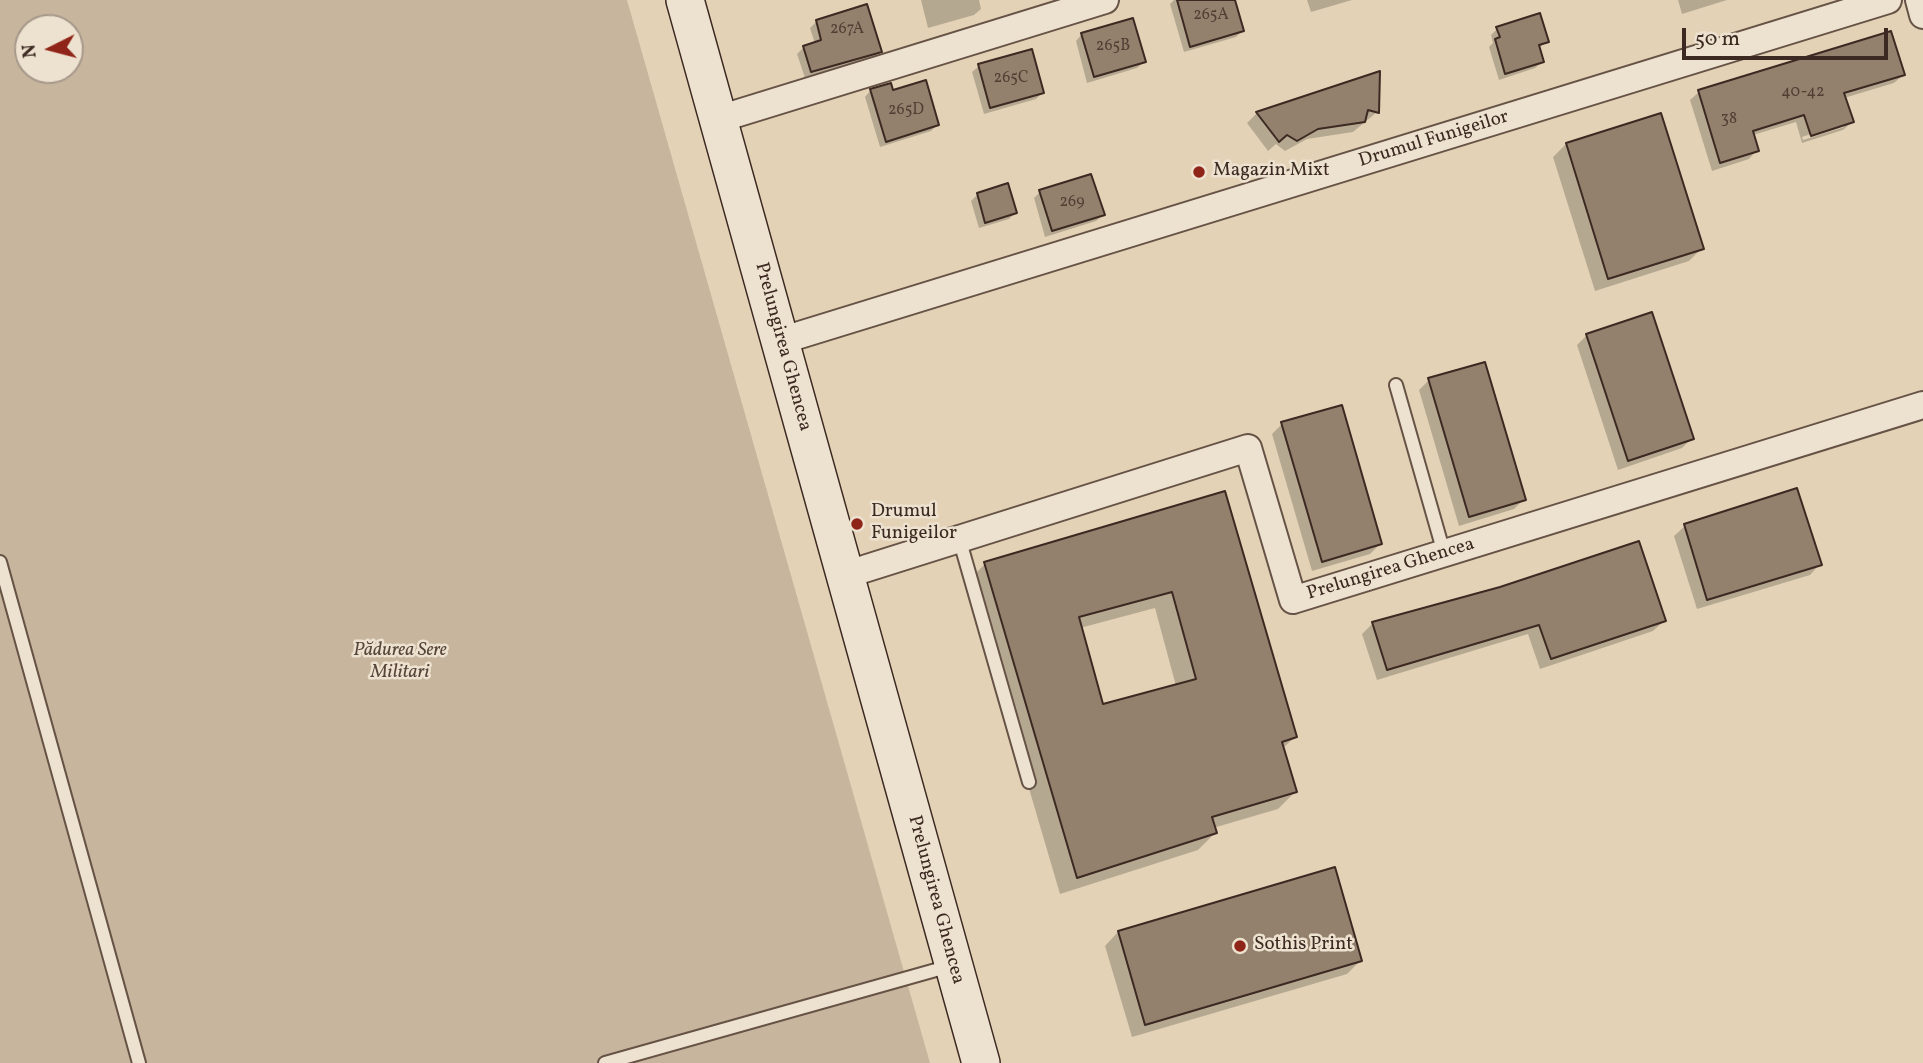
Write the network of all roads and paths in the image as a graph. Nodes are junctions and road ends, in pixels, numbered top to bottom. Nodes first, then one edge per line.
1 (685, 0) edge
2 (1105, 0) edge
3 (1888, 0) edge
4 (1919, 0) edge
5 (1923, 15) edge
6 (719, 119) junction
7 (780, 341) junction
8 (1395, 385) dead end
9 (1923, 405) edge
10 (959, 538) junction
11 (1444, 554) junction
12 (0, 562) edge
13 (845, 575) junction
14 (1030, 782) dead end
15 (953, 965) junction
16 (139, 1063) edge
17 (605, 1063) edge
18 (981, 1063) edge

1 - 6 main road, Prelungirea Ghencea
2 - 6 street
3 - 7 street, Drumul Funigeilor
4 - 5 street
6 - 7 main road, Prelungirea Ghencea
7 - 13 main road, Prelungirea Ghencea
8 - 11 lane
9 - 11 street, Prelungirea Ghencea
10 - 11 street, Prelungirea Ghencea
10 - 13 street, Prelungirea Ghencea
10 - 14 lane
12 - 16 lane
13 - 15 main road, Prelungirea Ghencea
15 - 17 lane
15 - 18 main road, Prelungirea Ghencea

